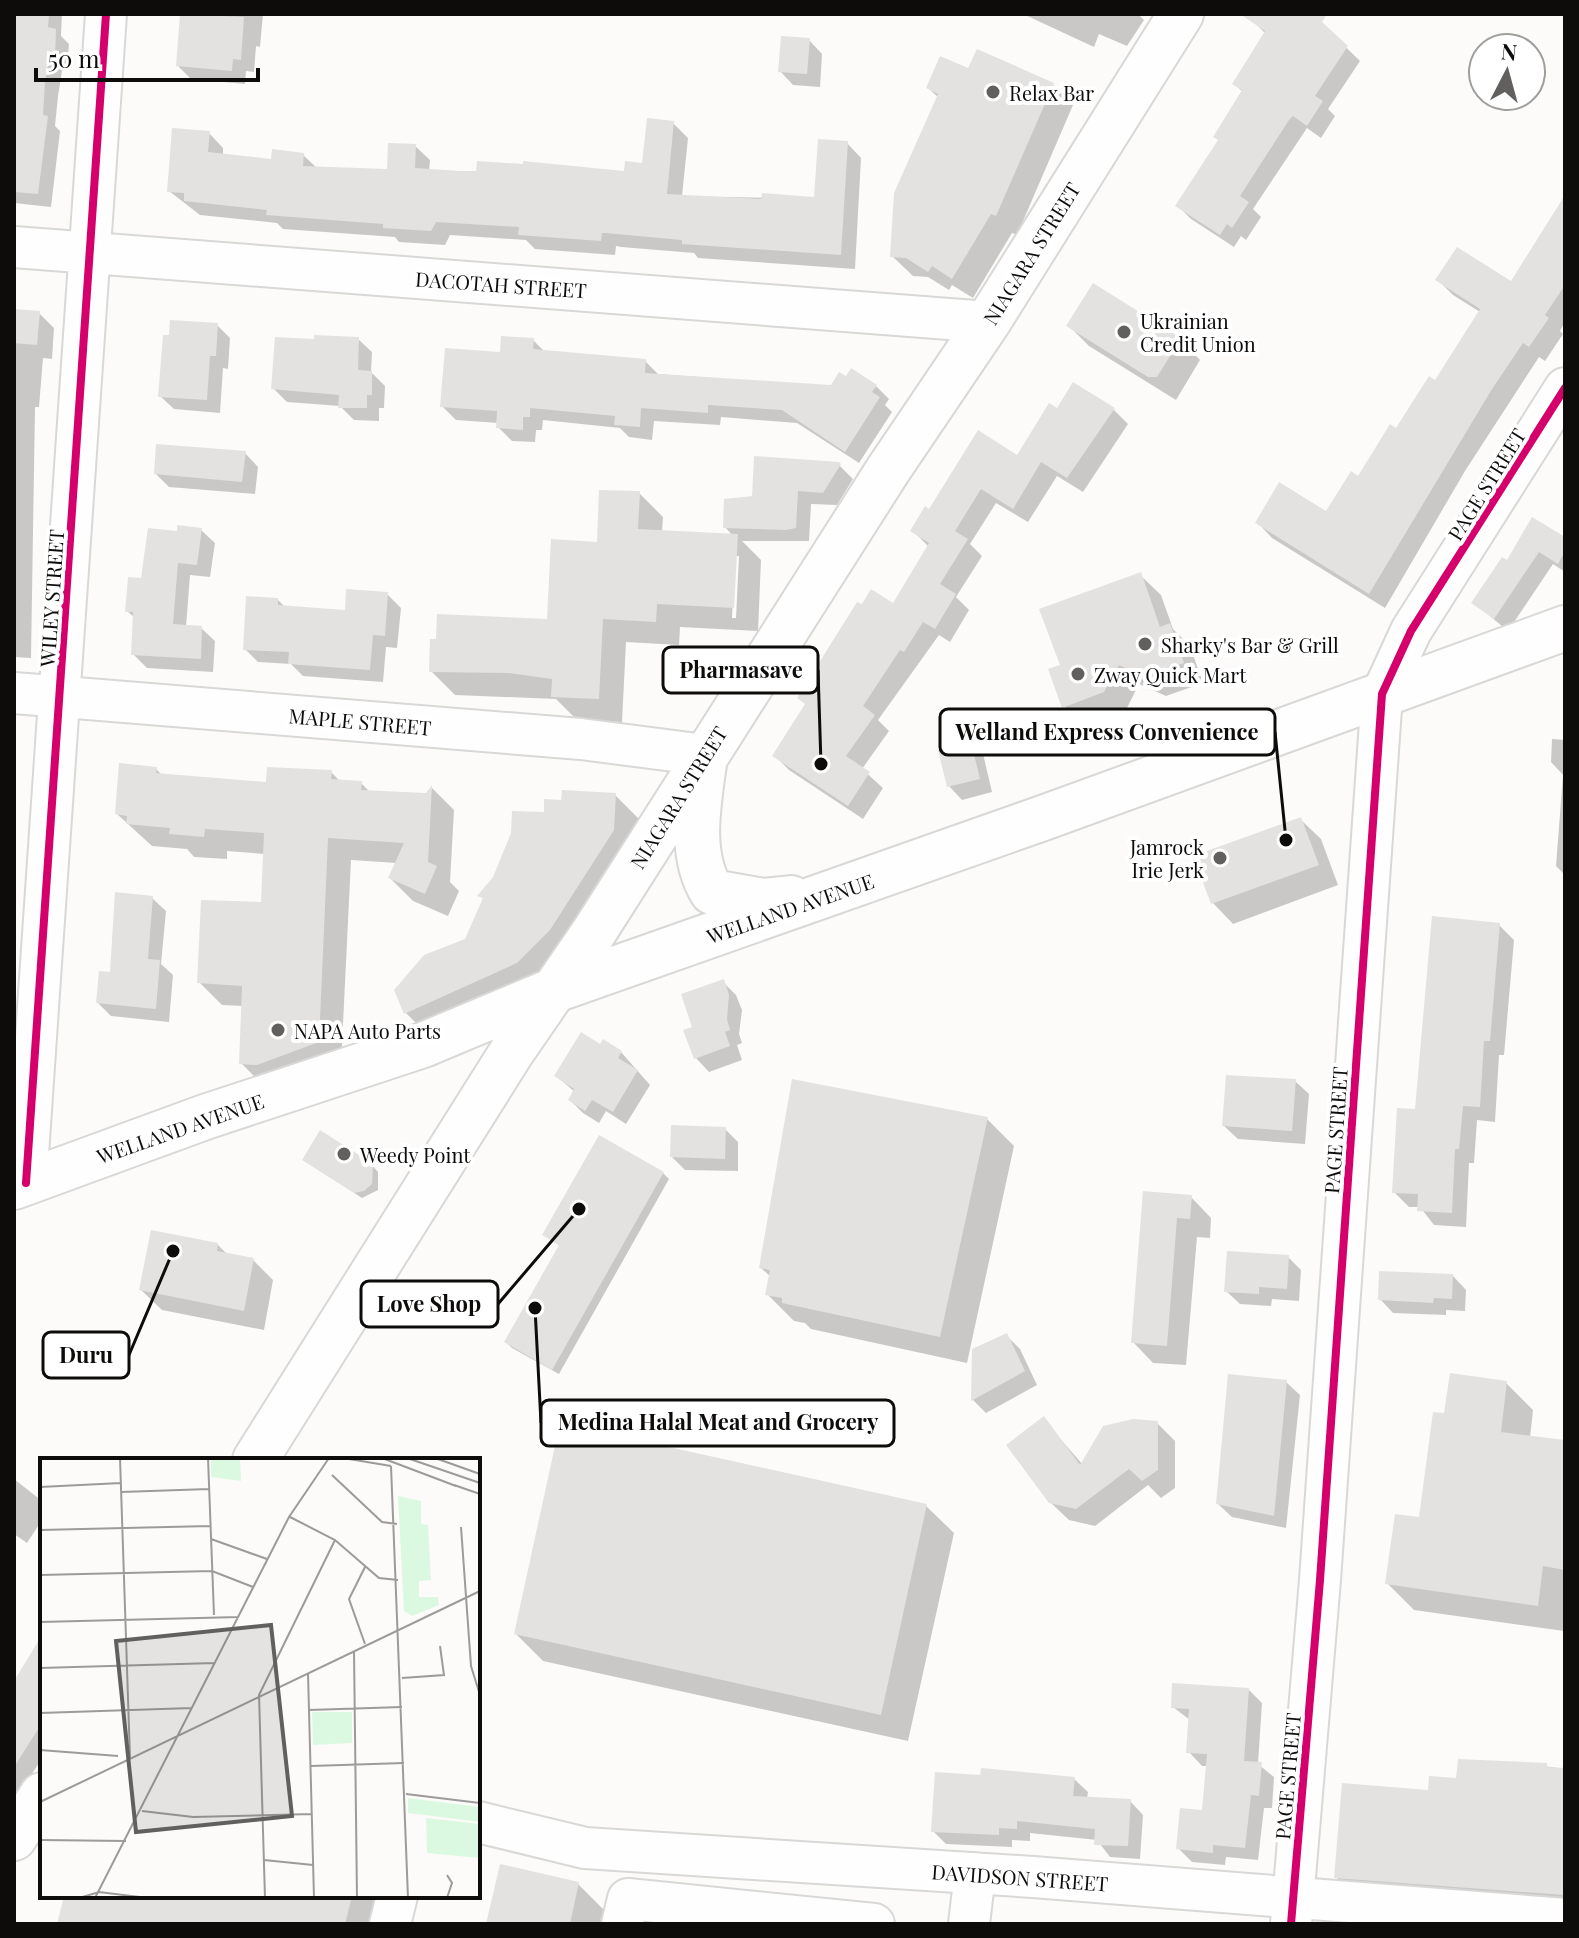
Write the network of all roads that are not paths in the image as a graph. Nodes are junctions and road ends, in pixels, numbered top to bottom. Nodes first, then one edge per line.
1 (106, 14) edge
2 (1181, 14) edge
3 (14, 247) edge
4 (89, 253) junction
5 (988, 322) junction
6 (1565, 388) edge
7 (1565, 628) edge
8 (14, 693) edge
9 (1382, 694) junction
10 (60, 696) junction
11 (705, 755) junction
12 (829, 894) junction
13 (552, 991) junction
14 (20, 1185) edge
15 (256, 1458) edge
16 (40, 1798) edge
17 (480, 1822) edge
18 (14, 1838) edge
19 (686, 1855) junction
20 (829, 1864) junction
21 (975, 1873) junction
22 (396, 1898) edge
23 (681, 1905) junction
24 (1292, 1911) edge
25 (825, 1918) junction
26 (1565, 1919) edge
27 (390, 1924) edge
28 (622, 1924) edge
29 (874, 1924) edge
30 (969, 1924) edge

1 - 4 street, WILEY STREET
2 - 5 main road, NIAGARA STREET
3 - 4 street, DACOTAH STREET
4 - 5 street, DACOTAH STREET
4 - 10 street, WILEY STREET
5 - 11 main road, NIAGARA STREET
6 - 9 street, PAGE STREET
7 - 9 main road, WELLAND AVENUE
8 - 10 street, MAPLE STREET
9 - 12 main road, WELLAND AVENUE
9 - 24 street, PAGE STREET
10 - 11 street, MAPLE STREET
10 - 14 street, WILEY STREET
11 - 12 main road
11 - 13 main road, NIAGARA STREET
12 - 13 main road, WELLAND AVENUE
13 - 14 main road, WELLAND AVENUE
13 - 15 main road, NIAGARA STREET
16 - 18 main road
17 - 19 street, DAVIDSON STREET
19 - 20 street, DAVIDSON STREET
19 - 23 street
20 - 21 street, DAVIDSON STREET
20 - 25 street
21 - 24 street, DAVIDSON STREET
21 - 30 street
22 - 27 street
23 - 25 street
23 - 28 street
24 - 26 street, DAVIDSON STREET
25 - 29 street

